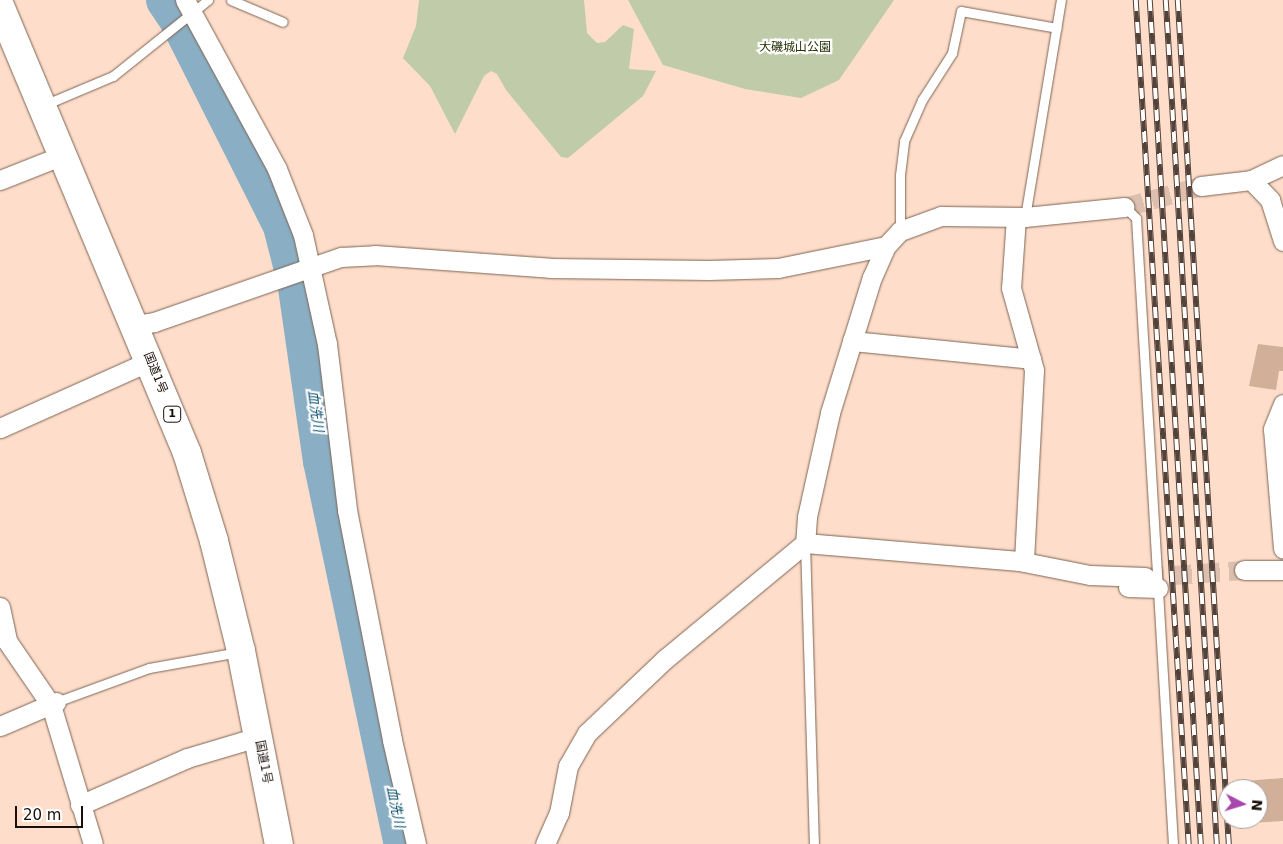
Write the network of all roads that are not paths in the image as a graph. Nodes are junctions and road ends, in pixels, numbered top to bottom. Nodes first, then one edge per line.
1 (208, 0) edge
2 (234, 0) edge
3 (1061, 0) edge
4 (0, 6) edge
5 (188, 8) edge
6 (283, 22) dead end
7 (1057, 28) junction
8 (43, 105) junction
9 (62, 155) junction
10 (1283, 165) edge
11 (0, 180) edge
12 (1251, 180) junction
13 (1201, 186) tunnel mouth
14 (1125, 207) joint
15 (1020, 217) junction
16 (900, 231) junction
17 (1283, 241) edge
18 (886, 246) junction
19 (308, 267) junction
20 (136, 324) junction
21 (852, 341) junction
22 (1031, 359) junction
23 (150, 361) junction
24 (1283, 404) edge
25 (0, 428) edge
26 (805, 543) junction
27 (1283, 549) edge
28 (1024, 562) junction
29 (1244, 570) tunnel mouth
30 (1283, 570) edge
31 (1151, 582) junction
32 (0, 607) edge
33 (241, 651) junction
34 (53, 704) junction
35 (0, 726) edge
36 (258, 737) junction
37 (80, 805) junction
38 (93, 844) edge
39 (279, 844) edge
40 (416, 844) edge
41 (545, 844) edge
42 (814, 844) edge
43 (1173, 844) edge

1 - 5 lane
2 - 6 lane
3 - 7 lane
4 - 8 highway, 国道1号 / 1
5 - 8 lane
5 - 19 street
7 - 15 lane
7 - 16 lane
8 - 9 highway, 国道1号 / 1
9 - 11 street
9 - 20 highway, 国道1号 / 1
10 - 12 street
12 - 13 street
12 - 17 street
14 - 15 street
14 - 31 lane
15 - 16 street
15 - 22 street
16 - 18 street
18 - 19 street
18 - 21 street
19 - 20 street
19 - 40 street
20 - 23 highway, 国道1号 / 1
21 - 22 street
21 - 26 street
22 - 28 street
23 - 25 street
23 - 33 highway, 国道1号 / 1
24 - 27 street
26 - 28 street
26 - 41 street
26 - 42 lane
28 - 31 street
29 - 30 street
31 - 43 lane
32 - 34 street
33 - 34 lane
33 - 36 highway, 国道1号 / 1
34 - 35 street
34 - 37 street
36 - 37 street
36 - 39 highway, 国道1号 / 1
37 - 38 street

